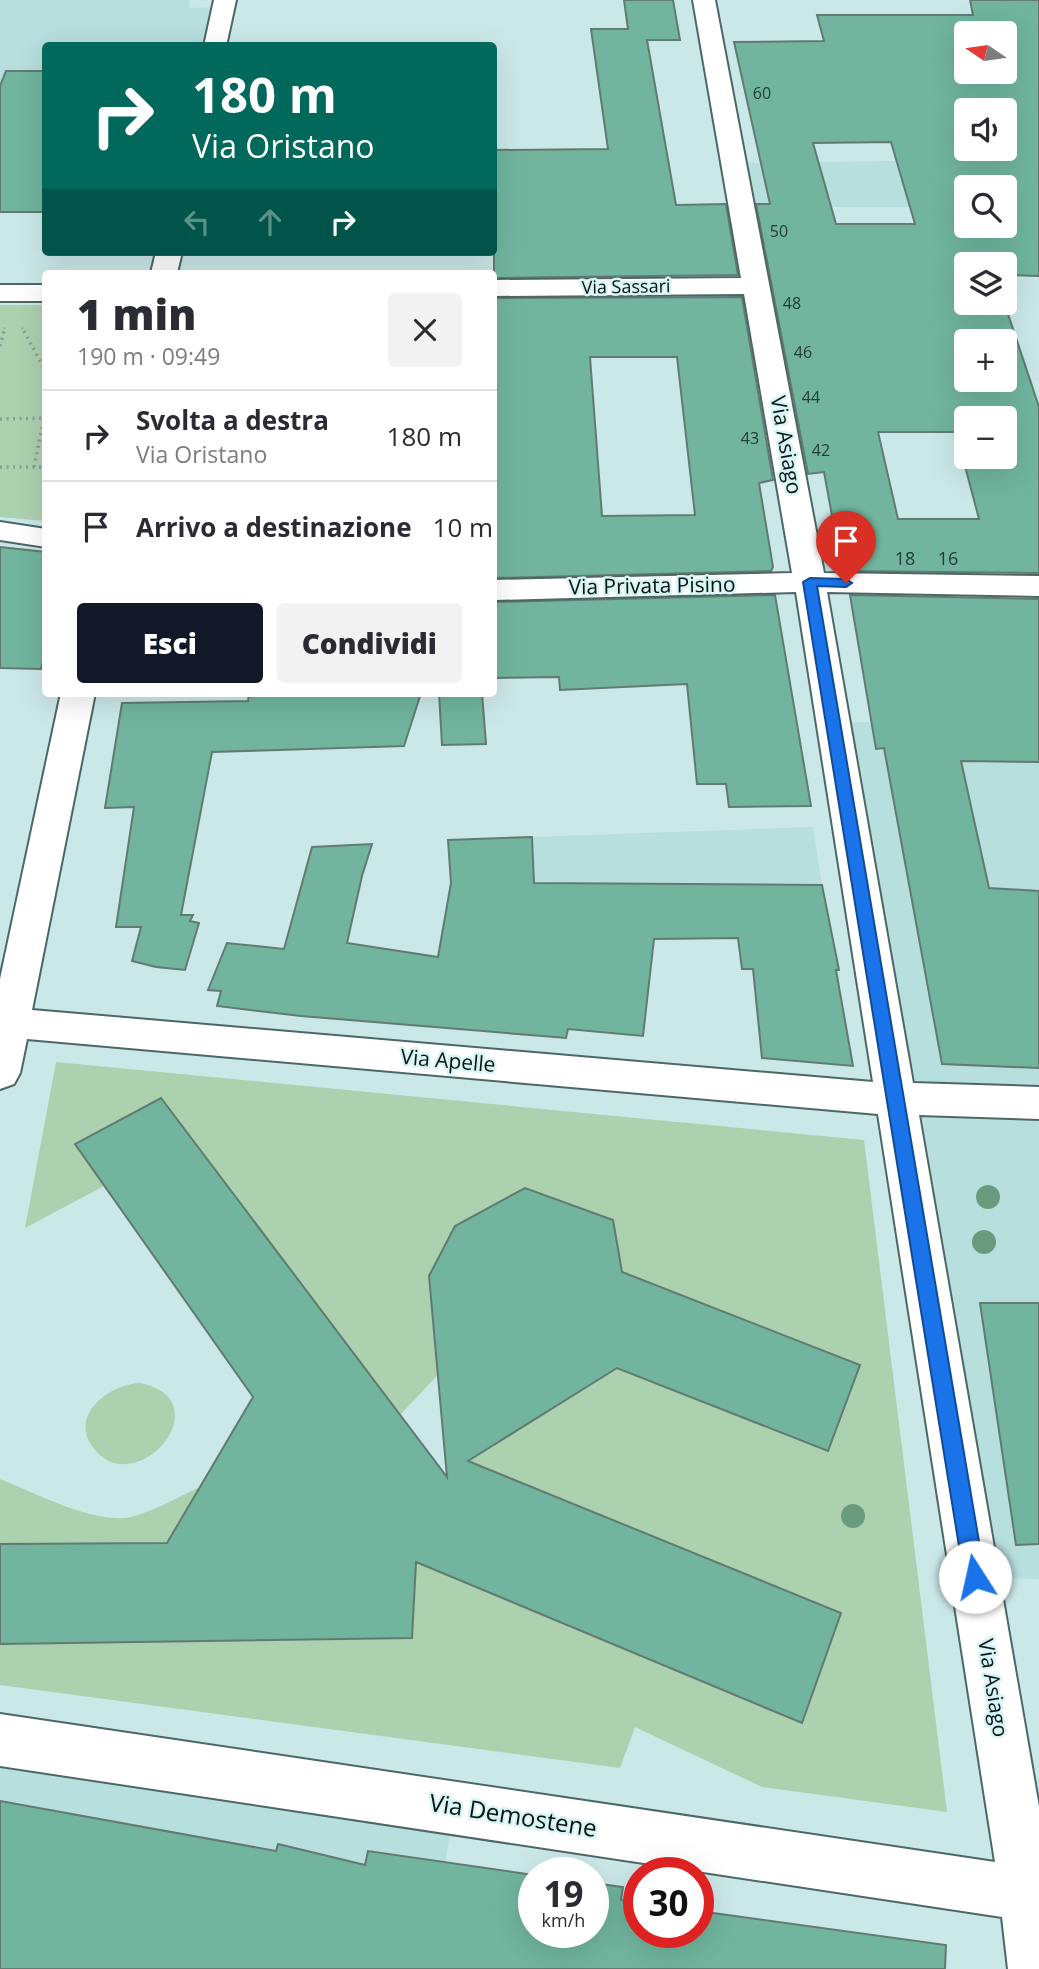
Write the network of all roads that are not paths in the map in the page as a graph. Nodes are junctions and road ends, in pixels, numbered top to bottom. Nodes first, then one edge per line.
1 (225, 0) edge
2 (704, 0) edge
3 (216, 42) edge
4 (758, 286) junction
5 (497, 288) edge
6 (0, 293) edge
7 (42, 293) edge
8 (0, 531) edge
9 (42, 537) edge
10 (810, 582) junction
11 (1039, 586) edge
12 (497, 590) edge
13 (77, 697) edge
14 (5, 1022) edge
15 (0, 1073) edge
16 (897, 1098) junction
17 (1039, 1103) edge
18 (0, 1740) edge
19 (1027, 1894) junction
20 (1036, 1969) edge

1 - 3 street
2 - 4 street, Via Asiago
4 - 5 street, Via Sassari
4 - 10 street, Via Asiago
6 - 7 street
8 - 9 street
10 - 11 street, Via Privata Pisino
10 - 12 street, Via Privata Pisino
10 - 16 street, Via Asiago
13 - 14 street
14 - 15 street
14 - 16 street, Via Apelle
16 - 17 street, Via Apelle
16 - 19 street, Via Asiago
18 - 19 street, Via Demostene
19 - 20 street, Via Asiago

